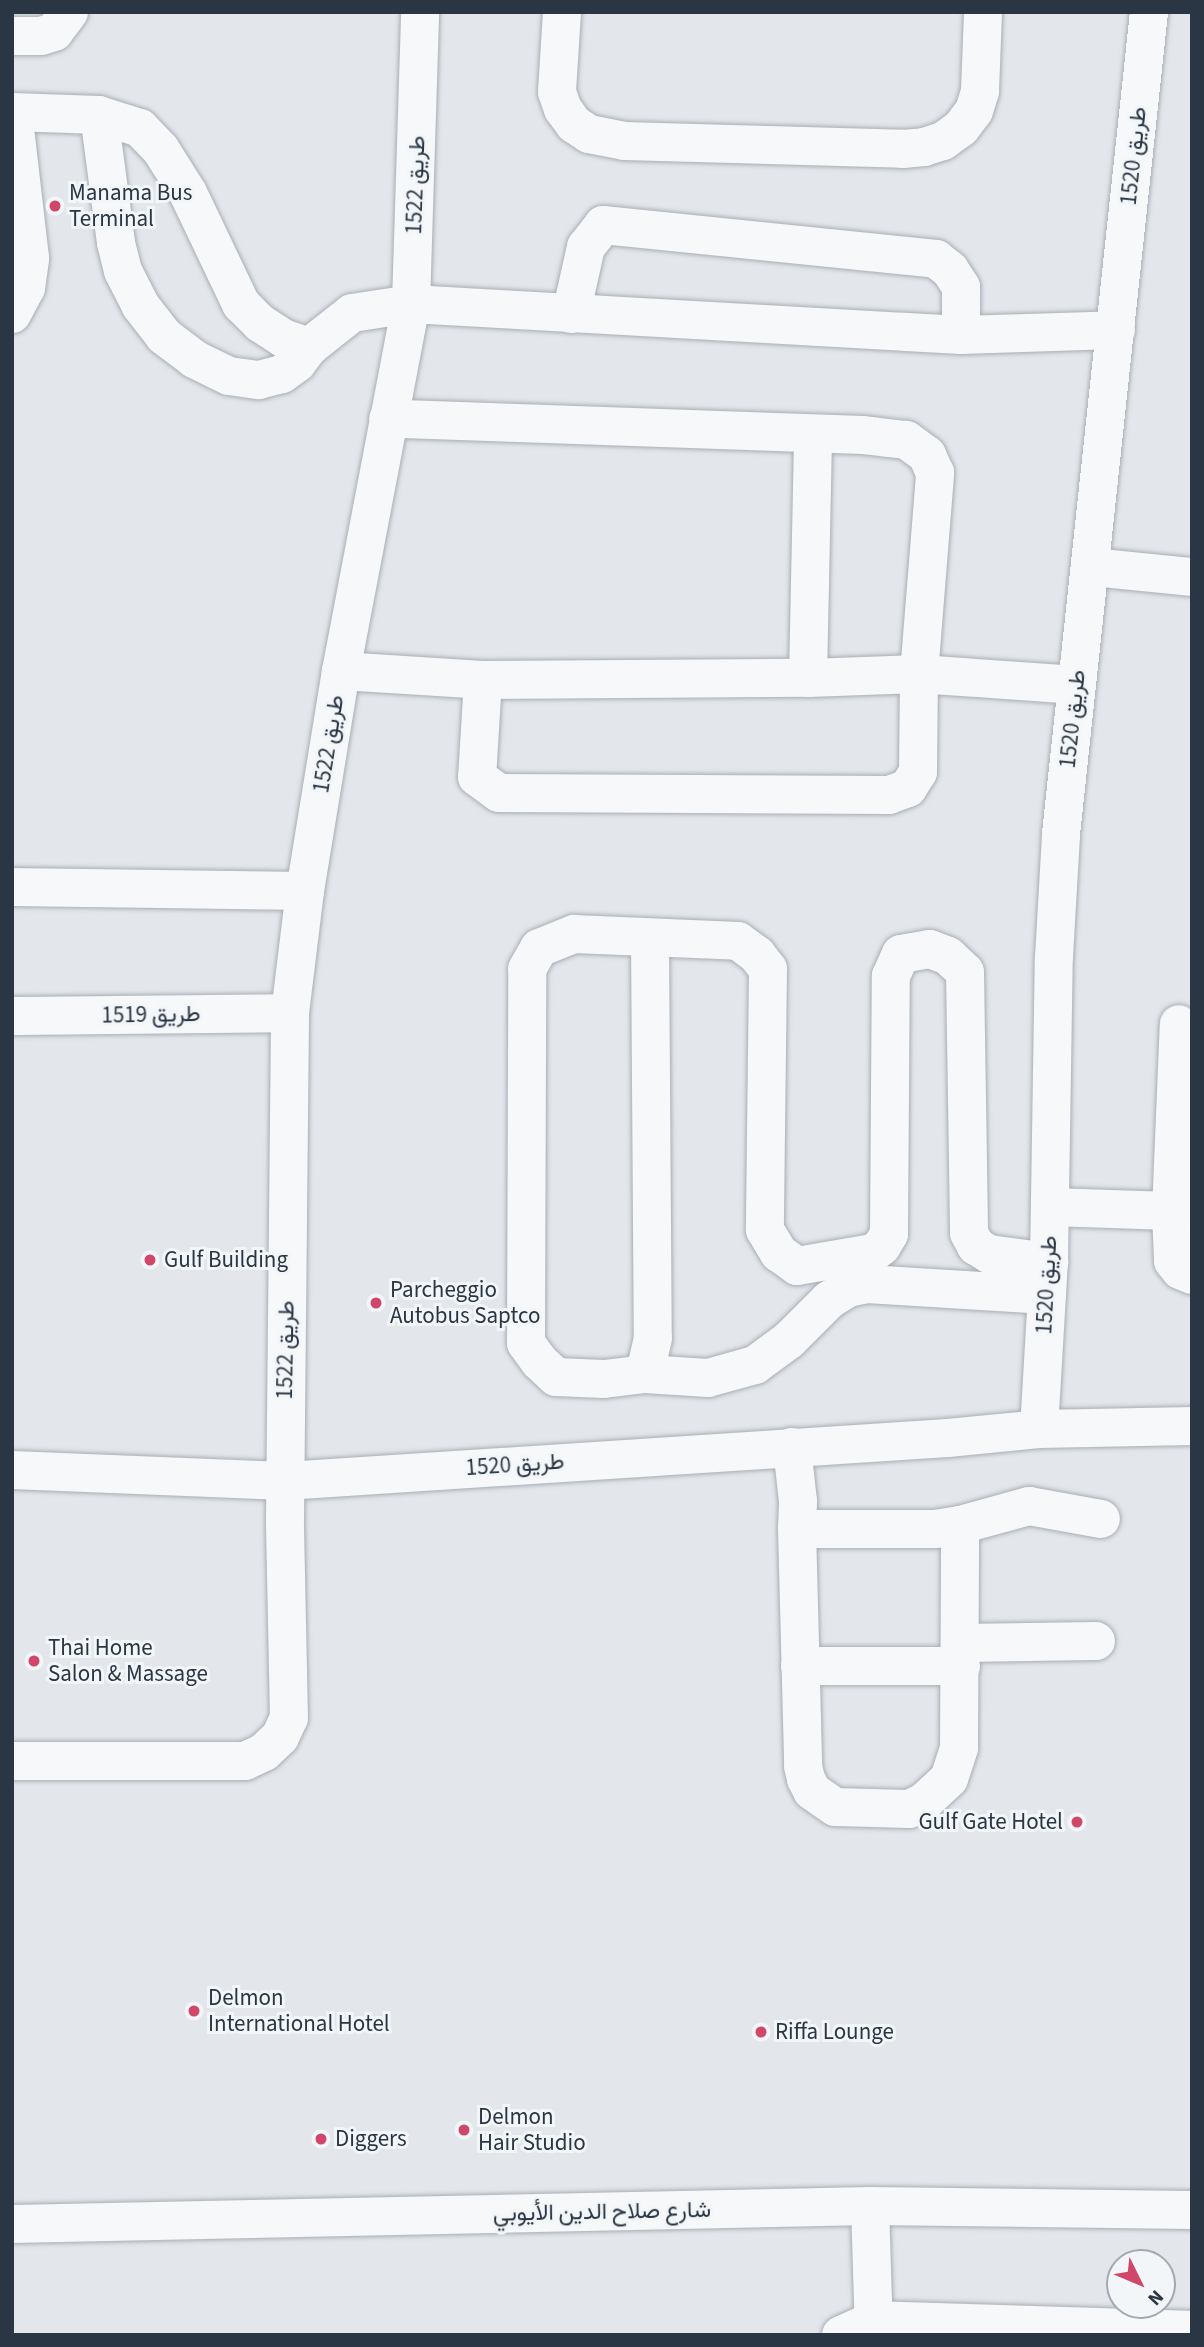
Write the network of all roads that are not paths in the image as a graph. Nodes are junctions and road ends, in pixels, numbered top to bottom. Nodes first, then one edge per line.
1 (69, 12) edge
2 (420, 12) edge
3 (562, 12) edge
4 (983, 12) edge
5 (1149, 12) edge
6 (12, 36) edge
7 (13, 112) edge
8 (99, 115) junction
9 (411, 304) junction
10 (12, 314) edge
11 (571, 314) junction
12 (1116, 330) junction
13 (961, 335) junction
14 (309, 347) junction
15 (388, 418) junction
16 (813, 433) junction
17 (1091, 567) junction
18 (1192, 578) edge
19 (341, 671) junction
20 (919, 674) junction
21 (808, 678) junction
22 (483, 680) junction
23 (1077, 685) junction
24 (12, 887) edge
25 (305, 891) junction
26 (650, 939) junction
27 (290, 1013) junction
28 (12, 1016) edge
29 (1180, 1024) dead end
30 (1051, 1207) junction
31 (1171, 1211) junction
32 (1192, 1275) edge
33 (1048, 1278) junction
34 (645, 1374) junction
35 (1192, 1426) edge
36 (1039, 1429) junction
37 (792, 1447) junction
38 (12, 1470) edge
39 (285, 1481) junction
40 (1101, 1519) dead end
41 (960, 1525) junction
42 (797, 1529) junction
43 (1096, 1641) dead end
44 (961, 1655) junction
45 (800, 1666) junction
46 (12, 1761) edge
47 (870, 2206) junction
48 (1192, 2210) edge
49 (12, 2224) edge
50 (863, 2330) edge
51 (1192, 2330) edge

1 - 6 street
2 - 9 street, طريق 1522
3 - 4 street
5 - 12 street, طريق 1520
7 - 8 street
7 - 10 street
8 - 14 street
8 - 14 street
9 - 11 street
9 - 14 street
9 - 15 street, طريق 1522
11 - 13 street
11 - 13 street
12 - 13 street
12 - 17 street, طريق 1520
15 - 16 street
15 - 19 street, طريق 1522
16 - 20 street
16 - 21 street
17 - 18 street
17 - 23 street, طريق 1520
19 - 22 street
19 - 25 street, طريق 1522
20 - 21 street
20 - 22 street
20 - 23 street
21 - 22 street
23 - 30 street, طريق 1520
24 - 25 street
25 - 27 street, طريق 1522
26 - 33 street
26 - 34 street
26 - 34 street
27 - 28 street, طريق 1519
27 - 39 street, طريق 1522
29 - 31 street
30 - 31 street
30 - 33 street, طريق 1520
31 - 32 street
33 - 34 street
33 - 36 street, طريق 1520
35 - 36 street, طريق 1520
36 - 37 street, طريق 1520
37 - 39 street, طريق 1520
37 - 42 street
38 - 39 street
39 - 46 street, طريق 1522
40 - 41 street
41 - 42 street
41 - 44 street
42 - 45 street
43 - 44 street
44 - 45 street
44 - 45 street
47 - 48 street, شارع صلاح الدين الأيوبي
47 - 49 street, شارع صلاح الدين الأيوبي
47 - 50 street
50 - 51 street

